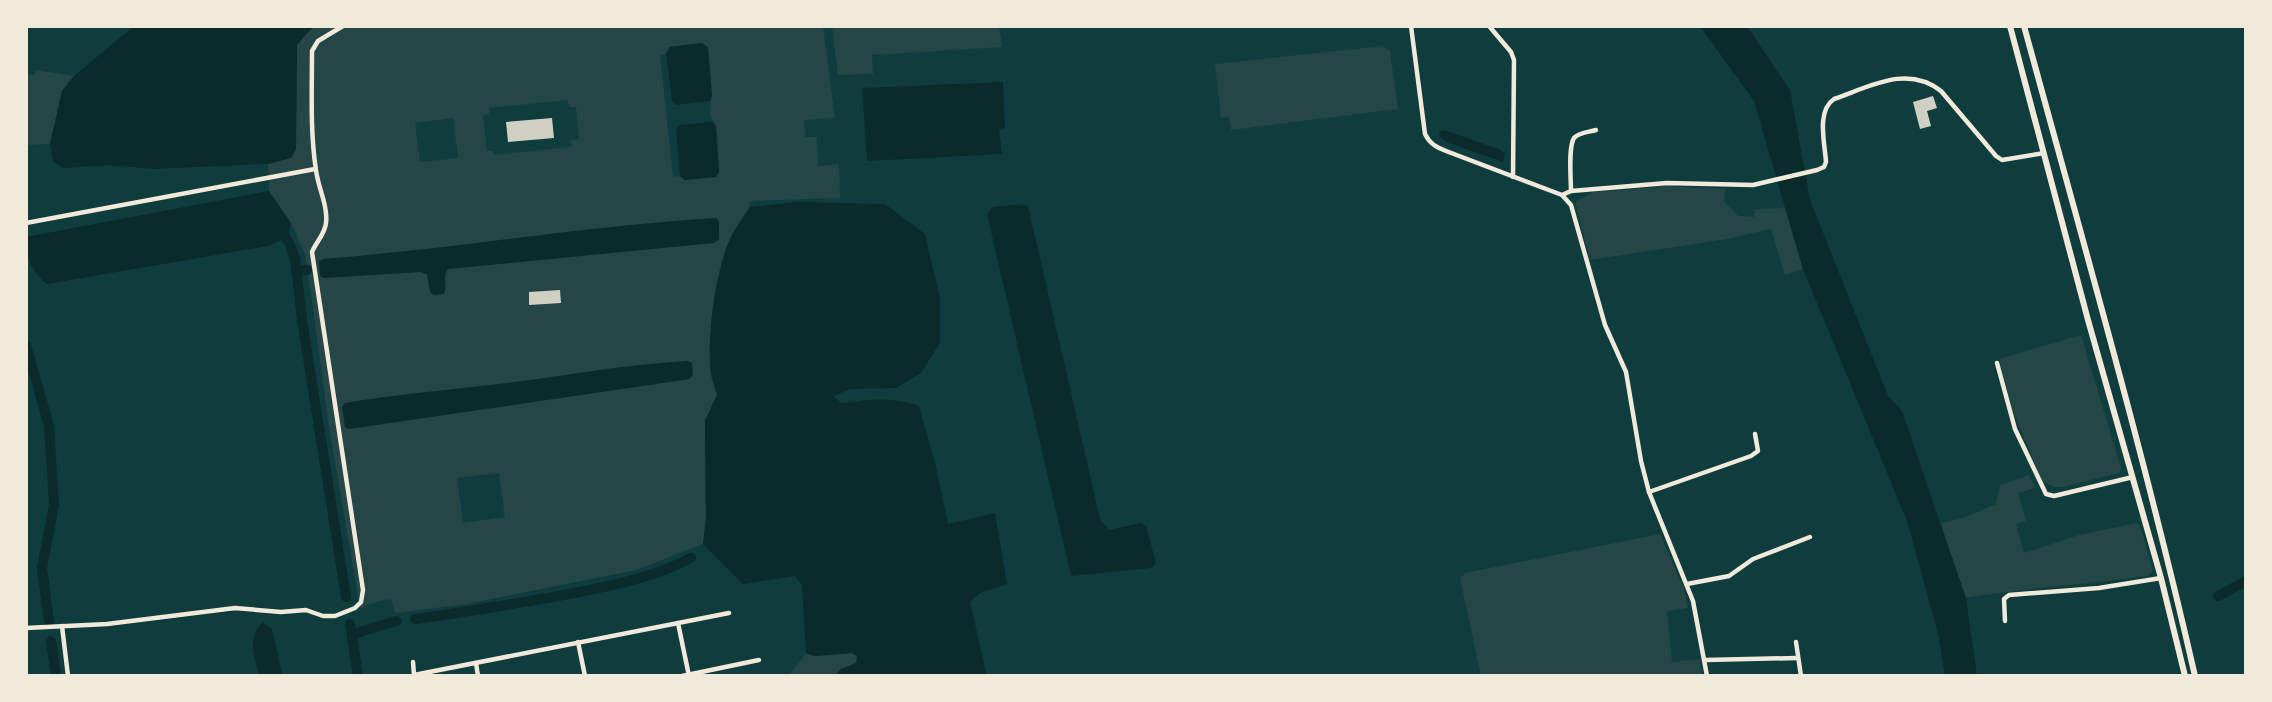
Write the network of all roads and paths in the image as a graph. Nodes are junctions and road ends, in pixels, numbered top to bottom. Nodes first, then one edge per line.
1 (343, 26) edge
2 (1411, 26) edge
3 (1489, 26) edge
4 (2010, 26) edge
5 (2024, 26) edge
6 (1596, 130) dead end
7 (2045, 152) junction
8 (315, 169) junction
9 (1513, 177) junction
10 (1571, 191) junction
11 (1562, 195) junction
12 (26, 223) edge
13 (2104, 316) junction
14 (2088, 320) junction
15 (1997, 363) dead end
16 (1755, 434) dead end
17 (2133, 477) junction
18 (1649, 492) junction
19 (1810, 537) dead end
20 (2161, 578) junction
21 (1687, 584) junction
22 (729, 612) dead end
23 (2005, 621) dead end
24 (678, 623) junction
25 (62, 626) junction
26 (26, 628) edge
27 (578, 642) junction
28 (1796, 642) dead end
29 (1797, 658) junction
30 (759, 660) dead end
31 (1705, 660) junction
32 (412, 662) dead end
33 (476, 663) junction
34 (414, 675) edge
35 (689, 675) edge
36 (68, 676) edge
37 (478, 676) edge
38 (585, 676) edge
39 (682, 676) edge
40 (1707, 676) edge
41 (1801, 676) edge
42 (2185, 676) edge
43 (2194, 676) edge

1 - 8 street
2 - 9 street
3 - 9 street
4 - 7 main road
5 - 13 main road
6 - 10 street
7 - 10 street
7 - 14 main road
8 - 12 street
8 - 25 street
9 - 11 street
10 - 11 street
11 - 18 street
13 - 14 main road
13 - 43 main road
14 - 17 main road
15 - 17 street
16 - 18 street
17 - 20 main road
18 - 21 street
19 - 21 street
20 - 23 street
20 - 42 main road
21 - 31 street
22 - 24 street
24 - 27 street
24 - 35 street
25 - 26 street
25 - 36 street
27 - 33 street
27 - 38 street
28 - 29 street
29 - 31 street
29 - 41 street
30 - 35 street
31 - 40 street
32 - 34 street
33 - 34 street
33 - 37 street
35 - 39 street

